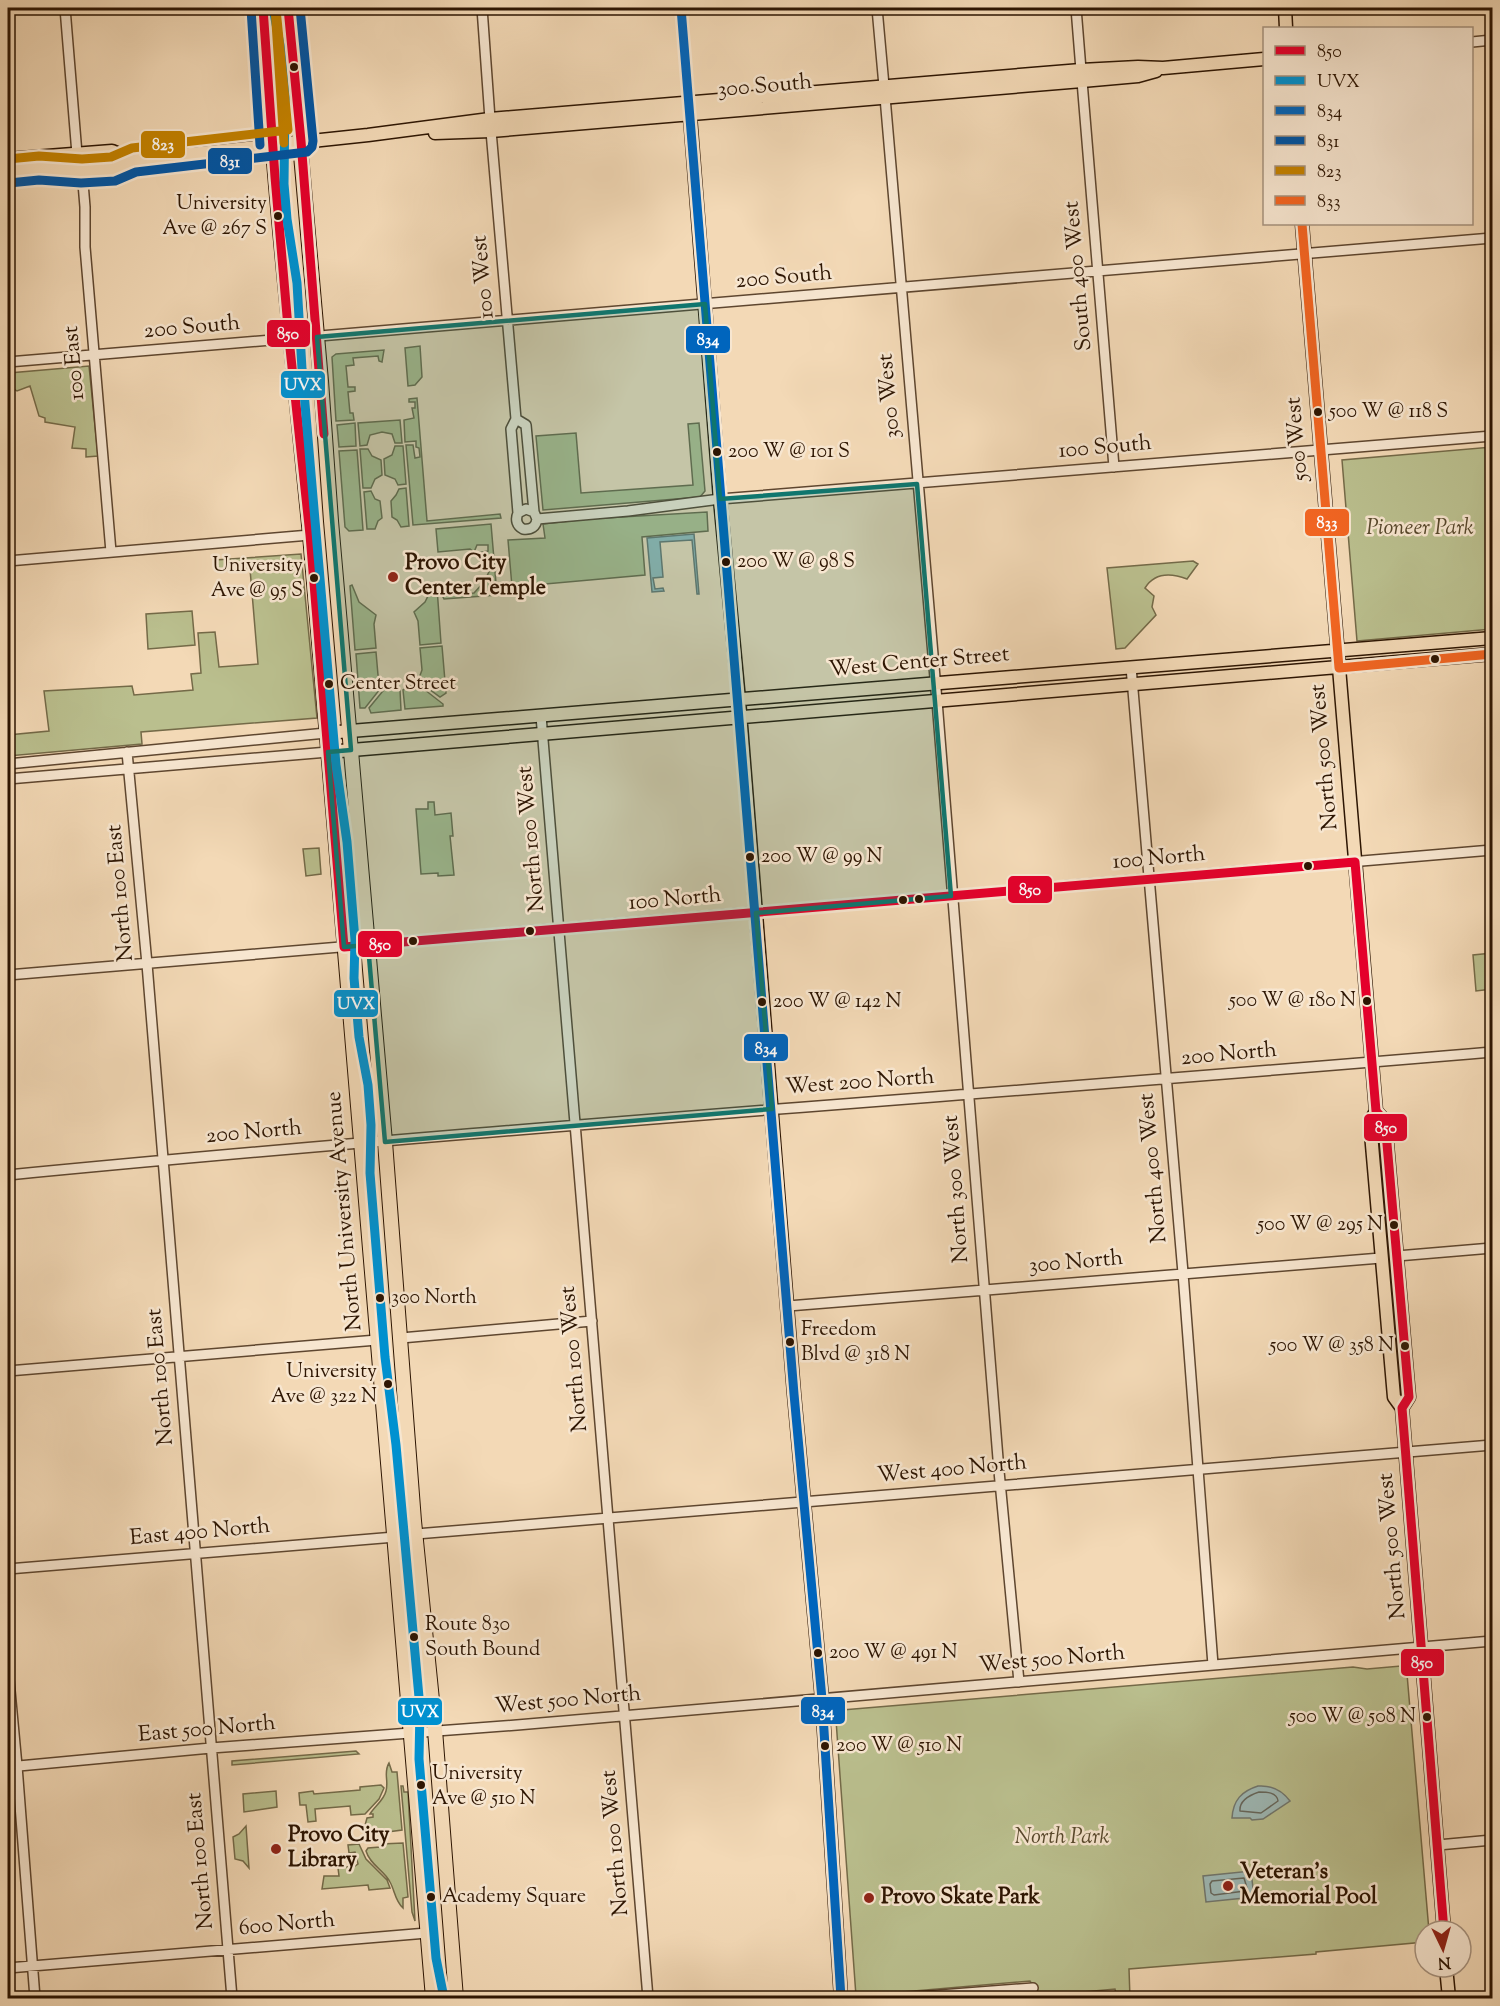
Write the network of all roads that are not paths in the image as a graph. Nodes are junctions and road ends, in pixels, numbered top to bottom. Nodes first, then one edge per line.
1 (65, 8) edge
2 (263, 8) edge
3 (288, 8) edge
4 (482, 8) edge
5 (681, 8) edge
6 (877, 8) edge
7 (1076, 8) edge
8 (1285, 8) edge
9 (1491, 8) edge
10 (1492, 23) edge
11 (1286, 27) edge
12 (1492, 40) edge
13 (1473, 42) edge
14 (1263, 59) edge
15 (1082, 76) junction
16 (884, 92) junction
17 (689, 109) junction
18 (491, 125) junction
19 (301, 141) junction
20 (273, 144) junction
21 (77, 154) junction
22 (8, 159) edge
23 (133, 160) junction
24 (8, 171) edge
25 (82, 171) junction
26 (1302, 225) edge
27 (1492, 238) edge
28 (1305, 254) junction
29 (1098, 271) junction
30 (901, 288) junction
31 (705, 304) junction
32 (507, 321) junction
33 (317, 337) junction
34 (289, 339) junction
35 (94, 355) junction
36 (8, 362) edge
37 (516, 419) junction
38 (1492, 436) edge
39 (1320, 449) junction
40 (1114, 467) junction
41 (917, 484) junction
42 (720, 499) junction
43 (518, 513) junction
44 (536, 515) junction
45 (310, 535) junction
46 (111, 552) junction
47 (8, 561) edge
48 (1492, 638) edge
49 (1337, 650) junction
50 (1492, 654) edge
51 (1131, 667) junction
52 (1339, 668) junction
53 (1132, 685) junction
54 (936, 692) junction
55 (739, 700) junction
56 (541, 716) junction
57 (740, 718) junction
58 (543, 734) junction
59 (351, 741) junction
60 (327, 743) junction
61 (127, 752) junction
62 (8, 764) edge
63 (129, 769) junction
64 (8, 779) edge
65 (1492, 850) edge
66 (1355, 862) junction
67 (1150, 880) junction
68 (951, 896) junction
69 (756, 913) junction
70 (559, 929) junction
71 (368, 945) junction
72 (344, 947) junction
73 (147, 964) junction
74 (8, 975) edge
75 (1492, 1052) edge
76 (1372, 1062) junction
77 (1166, 1080) junction
78 (969, 1095) junction
79 (772, 1109) junction
80 (1376, 1111) junction
81 (574, 1126) junction
82 (385, 1142) junction
83 (360, 1144) junction
84 (163, 1160) junction
85 (8, 1175) edge
86 (1492, 1248) edge
87 (1397, 1256) junction
88 (1381, 1258) junction
89 (1183, 1274) junction
90 (985, 1292) junction
91 (789, 1306) junction
92 (592, 1321) junction
93 (401, 1338) junction
94 (376, 1340) junction
95 (179, 1357) junction
96 (8, 1371) edge
97 (1402, 1408) junction
98 (1492, 1445) edge
99 (1406, 1452) junction
100 (1197, 1469) junction
101 (1000, 1485) junction
102 (804, 1501) junction
103 (608, 1518) junction
104 (416, 1534) junction
105 (395, 1537) junction
106 (195, 1552) junction
107 (8, 1569) edge
108 (1492, 1641) edge
109 (1423, 1648) junction
110 (1213, 1665) junction
111 (8, 1669) edge
112 (1019, 1682) junction
113 (822, 1699) junction
114 (625, 1716) junction
115 (435, 1730) junction
116 (410, 1732) junction
117 (212, 1748) junction
118 (12, 1767) edge
119 (1492, 1840) edge
120 (1438, 1845) junction
121 (1443, 1919) edge
122 (427, 1933) junction
123 (229, 1950) junction
124 (32, 1966) junction
125 (8, 1968) edge
126 (1447, 1979) edge
127 (1033, 1988) dead end
128 (35, 1998) edge
129 (232, 1998) edge
130 (433, 1998) edge
131 (456, 1998) edge
132 (648, 1998) edge
133 (841, 1998) edge
134 (901, 1998) edge
135 (1449, 1998) edge

1 - 21 street
2 - 20 highway, North University Avenue
3 - 19 highway, North University Avenue
4 - 18 street, 100 West
5 - 17 street
6 - 16 street, 300 West
7 - 15 street, South 400 West
8 - 11 main road
9 - 10 street
12 - 13 street
14 - 15 main road, 300 South
15 - 16 main road, 300 South
15 - 29 street, South 400 West
16 - 17 main road, 300 South
16 - 30 street, 300 West
17 - 18 main road, 300 South
17 - 31 main road
18 - 19 main road, 300 South
18 - 32 street, 100 West
19 - 20 main road, 300 South
19 - 33 highway, North University Avenue
20 - 23 main road, 300 South
20 - 34 highway, North University Avenue
21 - 22 main road, 300 South
21 - 23 main road, 300 South
23 - 25 main road, 300 South
24 - 25 main road, 300 South
25 - 35 street, 100 East
26 - 28 main road, 500 West
27 - 28 street, 200 South
28 - 29 street, 200 South
28 - 39 main road, 500 West
29 - 30 street, 200 South
29 - 40 street, South 400 West
30 - 31 street, 200 South
30 - 41 street, 300 West
31 - 32 street, 200 South
31 - 42 main road
32 - 33 street, 200 South
32 - 37 street, 100 West
33 - 34 street, 200 South
33 - 59 highway, North University Avenue
34 - 35 street, 200 South
34 - 45 highway, North University Avenue
35 - 36 street, 200 South
35 - 46 street, 100 East
37 - 43 street
37 - 44 street
38 - 39 street, 100 South
39 - 40 street, 100 South
39 - 49 main road, 500 West
40 - 41 street, 100 South
41 - 42 street, 100 South
41 - 54 street, 300 West
42 - 44 street, 100 South
42 - 55 main road
43 - 44 street
43 - 44 street
45 - 46 street
45 - 60 highway, North University Avenue
46 - 47 street
48 - 49 main road, West Center Street
49 - 51 main road, West Center Street
49 - 52 main road, North 500 West
50 - 52 main road, West Center Street
51 - 53 street, North 400 West
51 - 54 main road, West Center Street
52 - 53 main road, West Center Street
52 - 66 main road, North 500 West
53 - 54 main road, West Center Street
53 - 67 street, North 400 West
54 - 55 main road, West Center Street
54 - 57 main road, West Center Street
54 - 68 street, North 300 West
55 - 56 main road, West Center Street
55 - 57 main road
56 - 58 street, North 100 West
56 - 59 main road, West Center Street
57 - 58 main road, West Center Street
57 - 69 main road
58 - 59 main road, West Center Street
58 - 70 street, North 100 West
59 - 60 main road
59 - 60 main road
59 - 71 highway, North University Avenue
60 - 61 street
60 - 63 street
60 - 72 highway, North University Avenue
61 - 62 street
61 - 63 street, North 100 East
63 - 64 street
63 - 73 street, North 100 East
65 - 66 street, 100 North
66 - 67 street, 100 North
66 - 76 main road, North 500 West
67 - 68 street, 100 North
67 - 77 street, North 400 West
68 - 69 street, 100 North
68 - 78 street, North 300 West
69 - 70 street, 100 North
69 - 79 main road
70 - 71 street, 100 North
70 - 81 street, North 100 West
71 - 72 street, 100 North
71 - 82 highway, North University Avenue
72 - 73 street, 100 North
72 - 83 highway, North University Avenue
73 - 74 street, 100 North
73 - 84 street, North 100 East
75 - 76 street, 200 North
76 - 77 street, 200 North
76 - 80 main road, North 500 West
77 - 78 street, 200 North
77 - 89 street, North 400 West
78 - 79 street, West 200 North
78 - 90 street, North 300 West
79 - 81 street, West 200 North
79 - 91 main road
80 - 87 main road, North 500 West
80 - 88 main road, North 500 West
81 - 82 street, 200 North
81 - 92 street, North 100 West
82 - 83 street, 200 North
82 - 93 highway, North University Avenue
83 - 84 street, 200 North
83 - 94 highway, North University Avenue
84 - 85 street, 200 North
84 - 95 street, North 100 East
86 - 87 street
87 - 97 main road, North 500 West
88 - 89 street, 300 North
88 - 97 main road, North 500 West
89 - 90 street, 300 North
89 - 100 street, North 400 West
90 - 91 street, 300 North
90 - 101 street, North 300 West
91 - 102 main road
92 - 93 street
92 - 103 street, North 100 West
93 - 104 highway, North University Avenue
94 - 95 street
94 - 105 highway, North University Avenue
95 - 96 street
95 - 106 street, North 100 East
97 - 99 main road, North 500 West
98 - 99 street, West 400 North
99 - 100 street, West 400 North
99 - 109 main road, North 500 West
100 - 101 street, West 400 North
100 - 110 street, North 400 West
101 - 102 street, West 400 North
101 - 112 street, North 300 West
102 - 103 street, West 400 North
102 - 113 main road
103 - 104 street, West 400 North
103 - 114 street, North 100 West
104 - 115 highway, North University Avenue
105 - 106 street, East 400 North
105 - 116 highway, North University Avenue
106 - 107 street, East 400 North
106 - 117 street, North 100 East
108 - 109 street, West 500 North
109 - 110 street, West 500 North
109 - 120 main road, North 500 West
110 - 112 street, West 500 North
111 - 118 street
112 - 113 street, West 500 North
113 - 114 street, West 500 North
113 - 133 main road
114 - 115 street, West 500 North
114 - 132 street, North 100 West
115 - 116 street, West 500 North
115 - 131 highway, North University Avenue
116 - 117 street, East 500 North
116 - 122 highway, North University Avenue
117 - 118 street, East 500 North
117 - 123 street, North 100 East
118 - 124 street
119 - 120 street
120 - 121 main road, North 500 West
122 - 123 street, 600 North
122 - 130 highway, North University Avenue
123 - 124 street, 600 North
123 - 129 street, North 100 East
124 - 125 street, 600 North
124 - 128 street
126 - 135 main road
127 - 134 street

